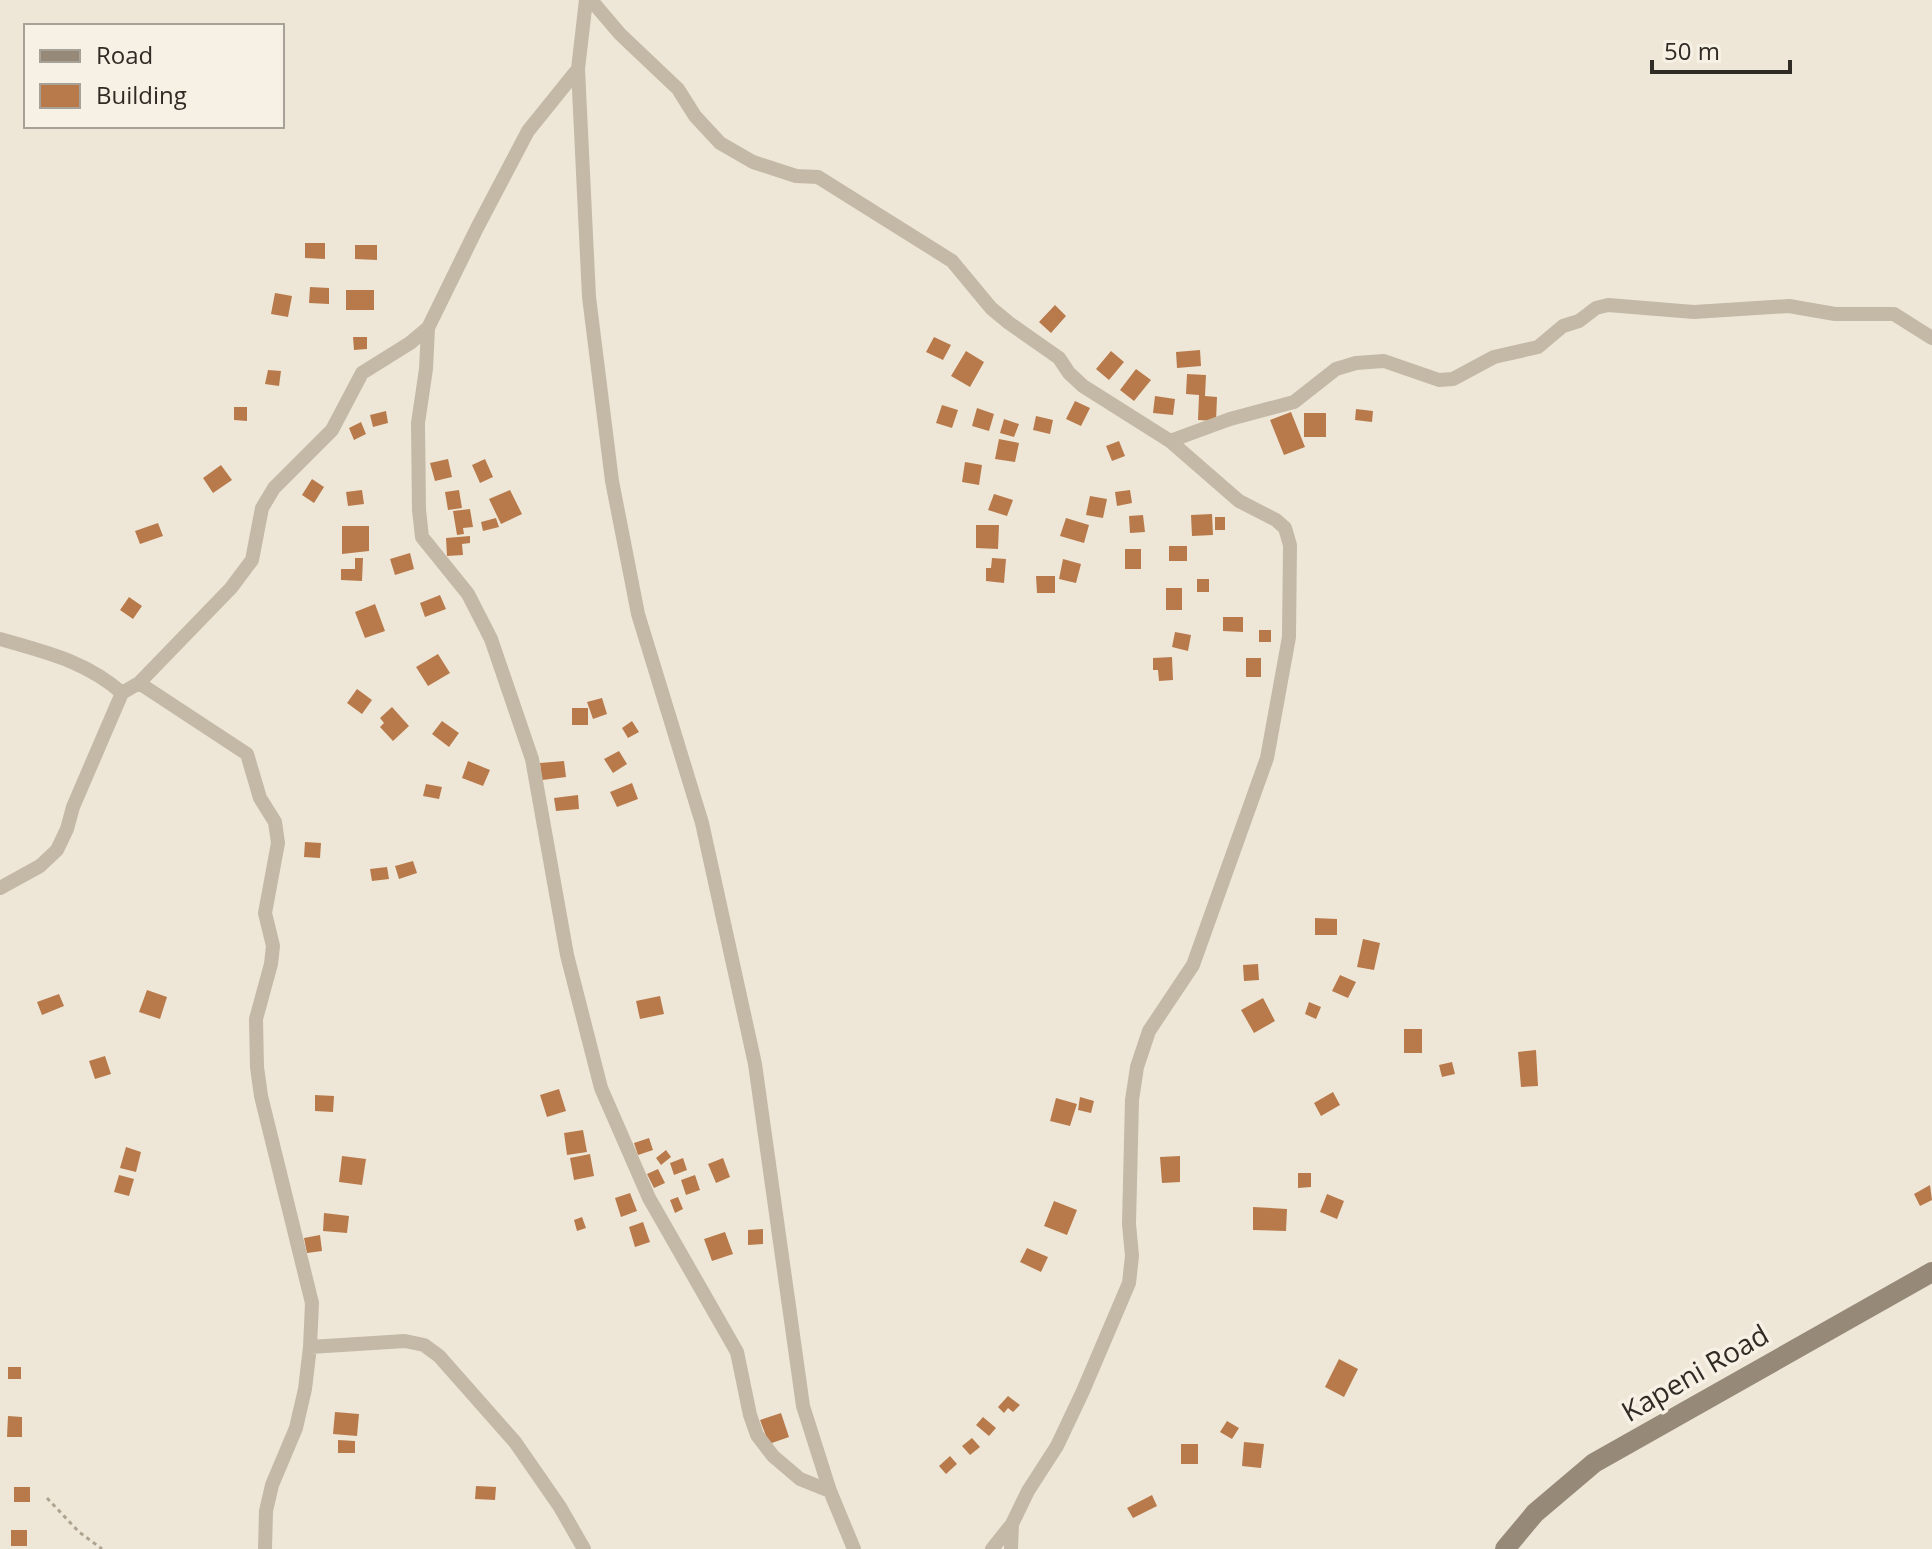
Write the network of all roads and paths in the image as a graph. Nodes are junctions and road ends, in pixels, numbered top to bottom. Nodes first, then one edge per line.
1 (588, 0) edge
2 (578, 69) junction
3 (428, 328) junction
4 (1932, 338) edge
5 (1170, 441) junction
6 (0, 639) edge
7 (139, 683) junction
8 (122, 693) junction
9 (0, 888) edge
10 (1932, 1272) edge
11 (310, 1347) junction
12 (830, 1491) junction
13 (47, 1498) dead end
14 (1012, 1524) junction
15 (102, 1549) edge
16 (265, 1549) edge
17 (584, 1549) edge
18 (854, 1549) edge
19 (992, 1549) edge
20 (1011, 1549) edge
21 (1505, 1549) edge

1 - 2 street
1 - 5 street
2 - 3 street
2 - 12 street
3 - 7 street
3 - 12 street
4 - 5 street
5 - 14 street
6 - 8 street
7 - 8 street
7 - 11 street
8 - 9 street
10 - 21 main road, Kapeni Road
11 - 16 street
11 - 17 street
12 - 18 street
13 - 15 path
14 - 19 street
14 - 20 street

